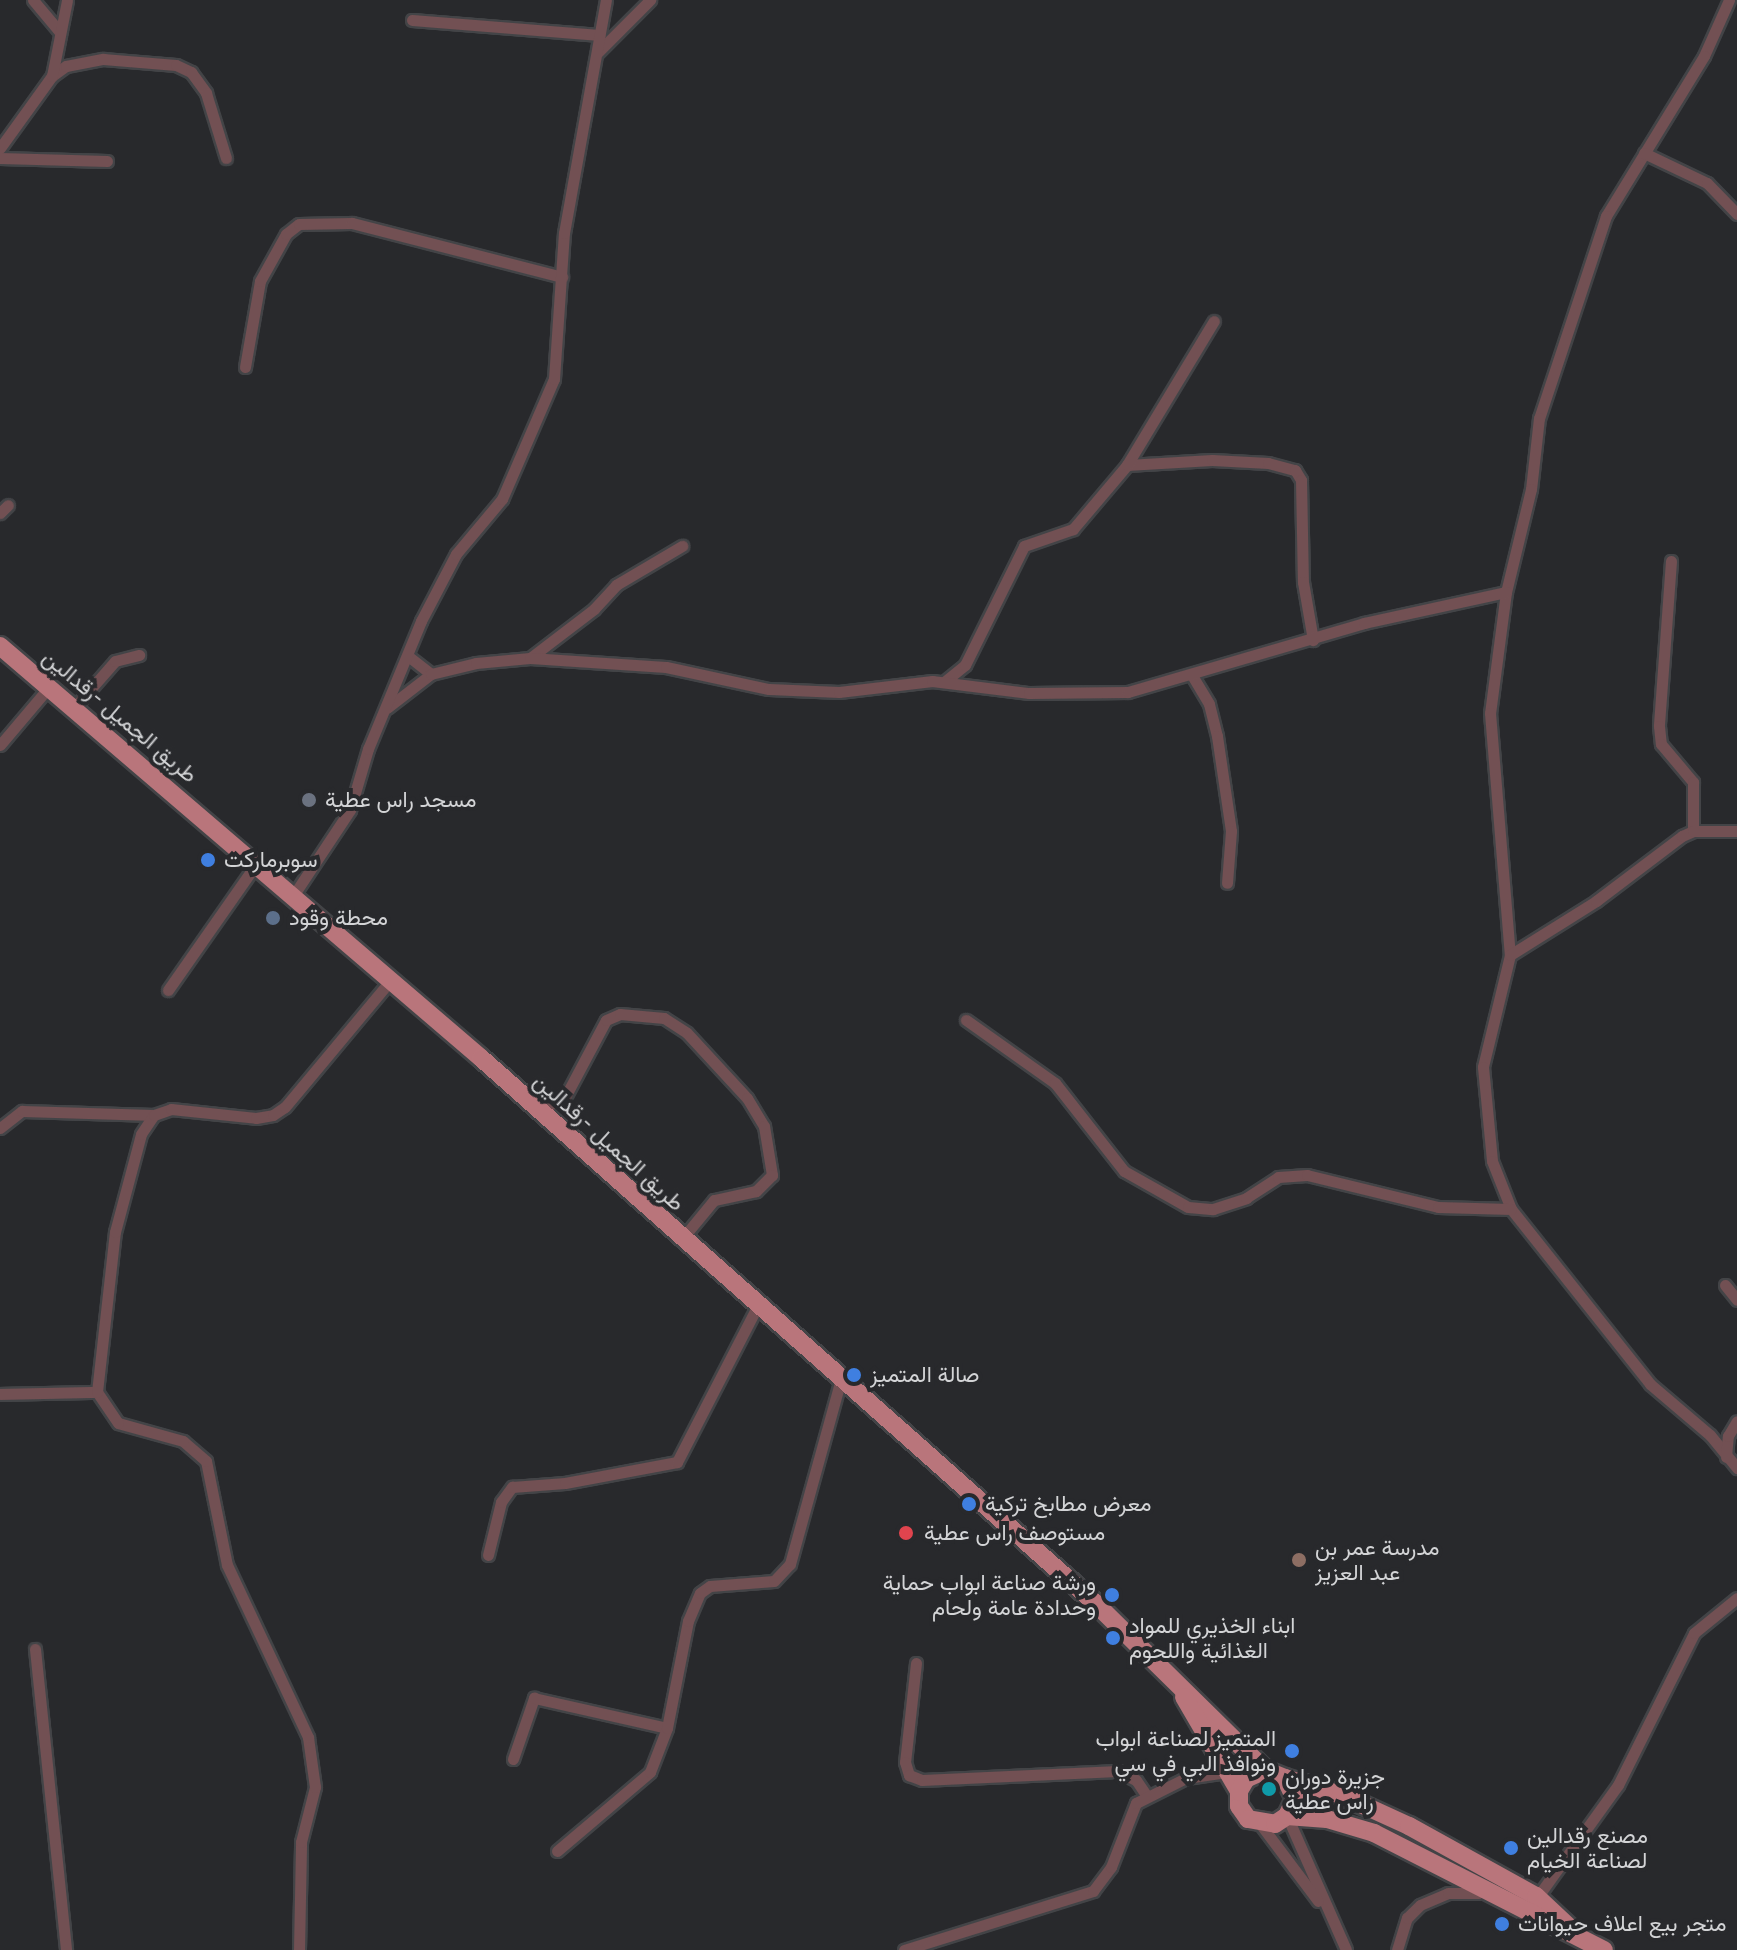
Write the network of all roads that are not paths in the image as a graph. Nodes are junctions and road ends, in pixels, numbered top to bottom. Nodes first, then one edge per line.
1 (33, 0) edge
2 (67, 0) edge
3 (606, 0) edge
4 (650, 0) edge
5 (1729, 0) edge
6 (412, 20) dead end
7 (59, 31) junction
8 (599, 35) junction
9 (598, 53) junction
10 (52, 76) junction
11 (0, 148) edge
12 (1644, 153) junction
13 (0, 158) edge
14 (226, 158) dead end
15 (107, 161) dead end
16 (1737, 214) edge
17 (562, 277) junction
18 (1214, 321) dead end
19 (245, 367) dead end
20 (1127, 465) junction
21 (682, 546) dead end
22 (1671, 561) dead end
23 (1506, 592) junction
24 (1313, 640) junction
25 (0, 646) edge
26 (139, 655) dead end
27 (408, 656) junction
28 (530, 658) junction
29 (431, 674) junction
30 (1193, 677) junction
31 (943, 683) junction
32 (49, 687) junction
33 (74, 708) junction
34 (387, 708) junction
35 (0, 745) edge
36 (1693, 831) junction
37 (1737, 831) edge
38 (257, 863) junction
39 (1227, 883) dead end
40 (293, 896) junction
41 (1510, 955) junction
42 (390, 981) junction
43 (168, 990) dead end
44 (966, 1020) dead end
45 (538, 1109) junction
46 (154, 1115) junction
47 (0, 1128) edge
48 (1511, 1209) junction
49 (681, 1240) junction
50 (1725, 1285) dead end
51 (1737, 1300) edge
52 (757, 1307) junction
53 (841, 1379) junction
54 (97, 1392) junction
55 (0, 1394) edge
56 (1737, 1421) edge
57 (1726, 1457) junction
58 (1737, 1468) edge
59 (488, 1555) dead end
60 (1737, 1598) edge
61 (35, 1649) dead end
62 (916, 1663) dead end
63 (1177, 1685) junction
64 (667, 1728) junction
65 (513, 1759) dead end
66 (1265, 1770) junction
67 (1227, 1772) junction
68 (1285, 1778) junction
69 (1239, 1791) junction
70 (1146, 1795) junction
71 (1287, 1816) junction
72 (1261, 1825) junction
73 (557, 1851) dead end
74 (1535, 1909) junction
75 (1330, 1918) junction
76 (66, 1950) edge
77 (299, 1950) edge
78 (904, 1950) edge
79 (1346, 1950) edge
80 (1397, 1950) edge
81 (1604, 1950) edge

1 - 7 street
2 - 7 street
3 - 8 street
4 - 9 street
5 - 12 street
6 - 8 street
7 - 10 street
8 - 9 street
9 - 17 street
10 - 11 street
10 - 14 street
12 - 16 street
12 - 23 street
13 - 15 street
17 - 19 street
17 - 27 street
18 - 20 street
20 - 24 street
20 - 31 street
21 - 28 street
22 - 36 street
23 - 24 street
23 - 41 street
24 - 30 street
25 - 32 main road, طريق الجميل -رقدالين
26 - 33 street
27 - 29 street
27 - 34 street
28 - 29 street
28 - 31 street
29 - 34 street
30 - 31 street
30 - 39 street
32 - 33 main road, طريق الجميل -رقدالين
32 - 35 street
33 - 38 main road, طريق الجميل -رقدالين
34 - 40 street
36 - 37 street
36 - 41 street
38 - 40 main road, طريق الجميل -رقدالين
38 - 43 street
40 - 42 main road, طريق الجميل -رقدالين
41 - 48 street
42 - 45 main road, طريق الجميل -رقدالين
42 - 46 street
44 - 48 street
45 - 49 main road, طريق الجميل -رقدالين
45 - 49 street
46 - 47 street
46 - 54 street
48 - 57 street
49 - 52 main road, طريق الجميل -رقدالين
50 - 51 street
52 - 53 main road, طريق الجميل -رقدالين
52 - 59 street
53 - 63 main road, طريق الجميل -رقدالين
53 - 64 street
54 - 55 street
54 - 77 street
56 - 57 street
57 - 58 street
60 - 74 street
61 - 76 street
62 - 70 street
63 - 66 main road
63 - 67 main road
64 - 65 street
64 - 73 street
66 - 68 main road
66 - 69 main road
67 - 69 main road
67 - 70 street
68 - 71 main road
68 - 74 main road
69 - 72 main road
70 - 78 street
71 - 72 main road
71 - 74 main road
71 - 75 street
72 - 75 street
74 - 80 street
74 - 81 main road
75 - 79 street

